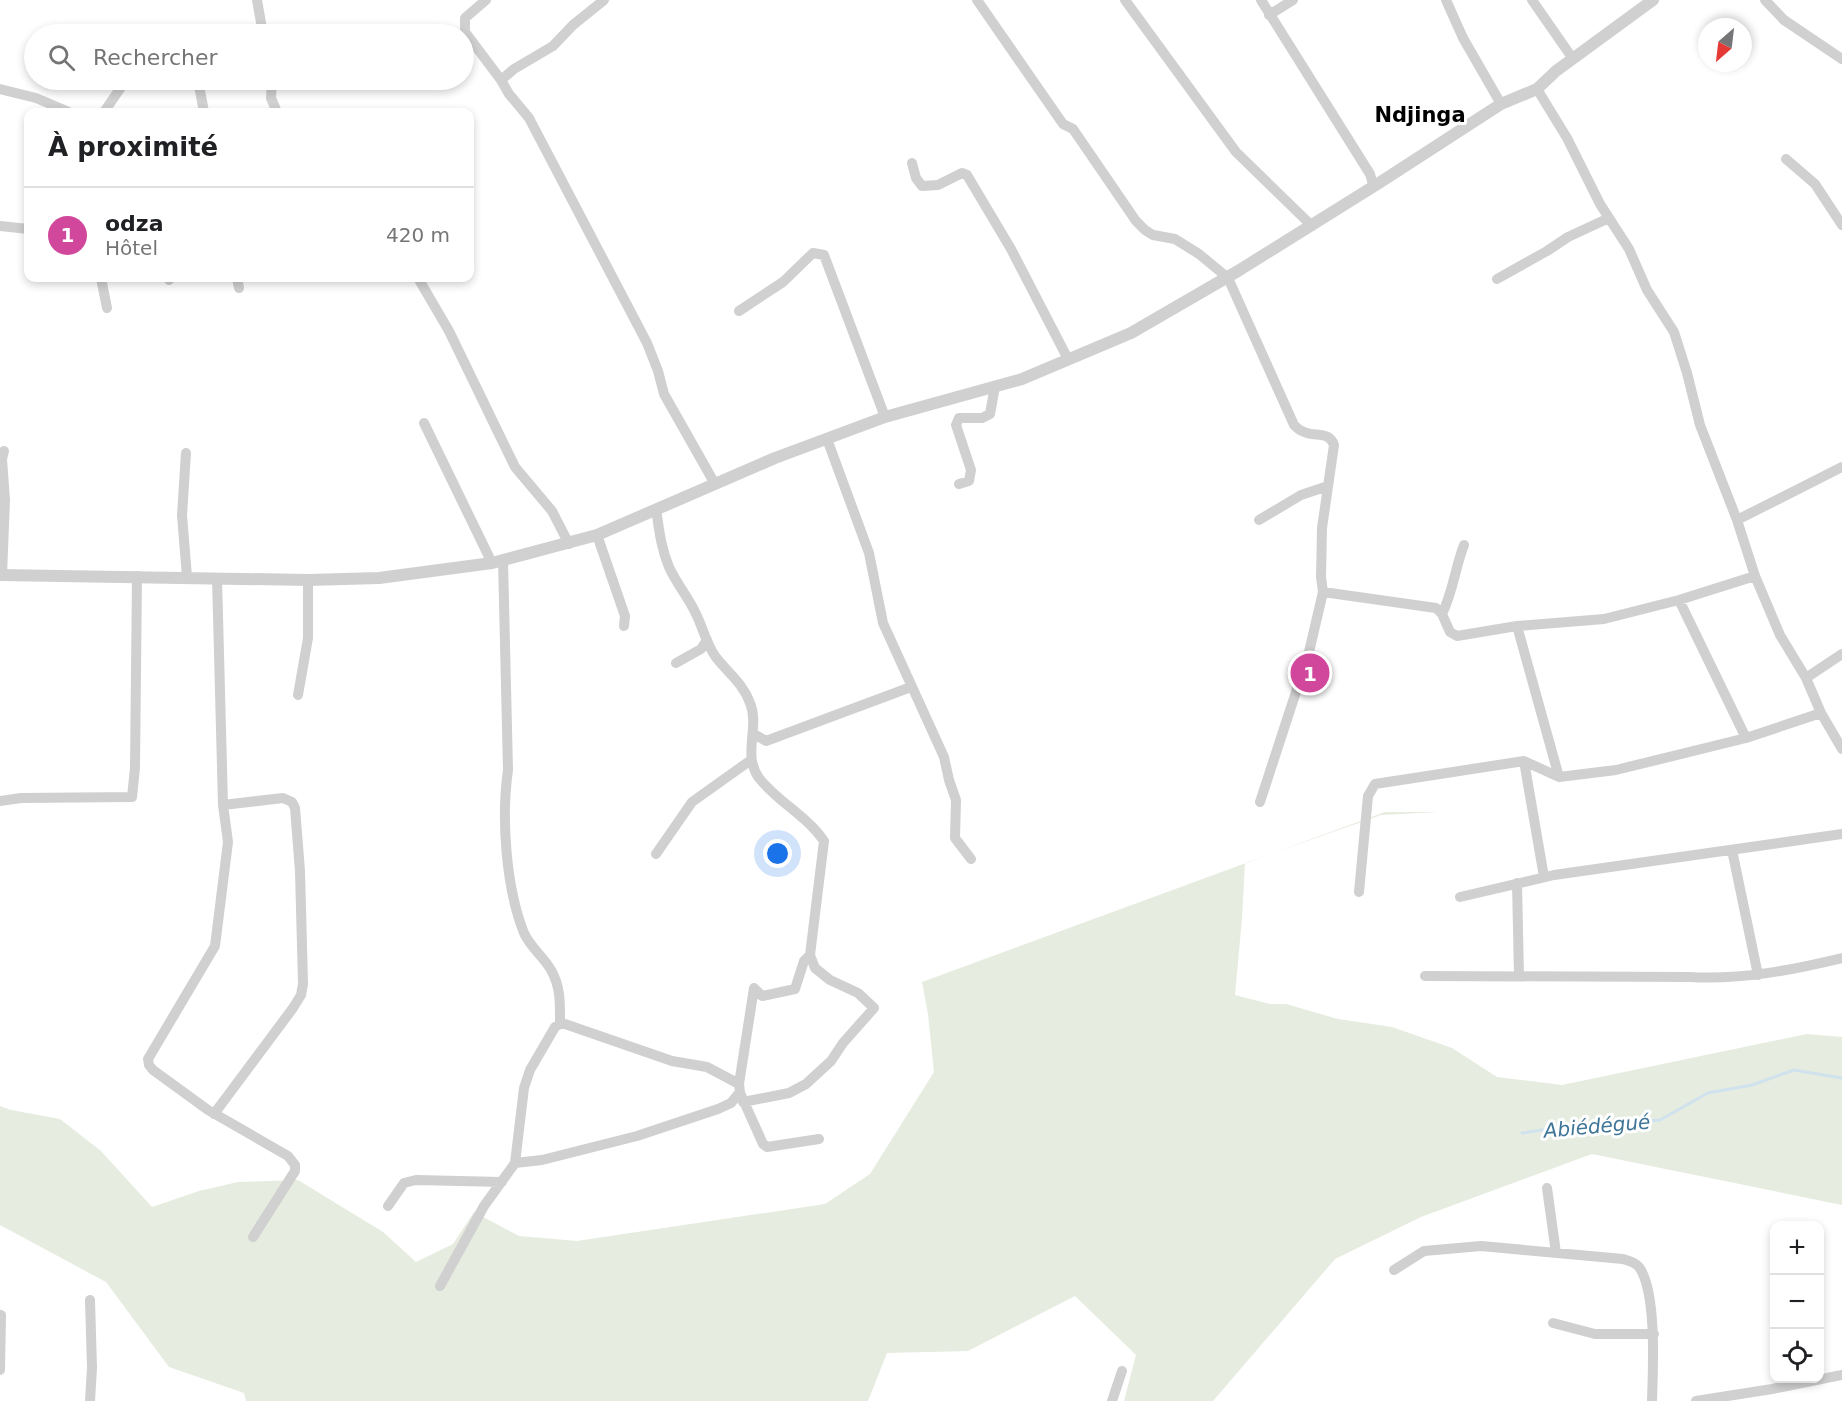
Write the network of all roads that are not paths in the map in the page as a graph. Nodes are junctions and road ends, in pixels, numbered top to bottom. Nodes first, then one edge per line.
1 (257, 0) edge
2 (486, 0) edge
3 (604, 0) edge
4 (977, 0) edge
5 (1125, 0) edge
6 (1261, 0) edge
7 (1293, 0) edge
8 (1446, 0) edge
9 (1532, 0) edge
10 (1653, 0) edge
11 (1765, 0) edge
12 (1269, 15) junction
13 (261, 24) edge
14 (465, 24) edge
15 (474, 44) edge
16 (1842, 58) edge
17 (1573, 59) junction
18 (501, 80) junction
19 (0, 89) edge
20 (1538, 89) junction
21 (119, 90) edge
22 (200, 90) edge
23 (271, 90) edge
24 (1501, 104) junction
25 (60, 108) edge
26 (107, 108) edge
27 (203, 108) edge
28 (275, 108) edge
29 (1786, 159) dead end
30 (912, 163) dead end
31 (1378, 184) junction
32 (1609, 218) junction
33 (1842, 225) edge
34 (0, 226) edge
35 (1312, 226) junction
36 (24, 229) edge
37 (1227, 278) junction
38 (1497, 279) dead end
39 (102, 282) edge
40 (420, 282) edge
41 (107, 308) dead end
42 (739, 312) dead end
43 (1068, 359) junction
44 (995, 386) junction
45 (885, 417) junction
46 (424, 423) dead end
47 (827, 439) junction
48 (4, 451) dead end
49 (186, 453) dead end
50 (1842, 467) edge
51 (715, 484) junction
52 (959, 484) dead end
53 (1328, 486) junction
54 (2, 497) edge
55 (656, 509) junction
56 (1259, 520) dead end
57 (1737, 520) junction
58 (597, 535) junction
59 (569, 544) junction
60 (1464, 545) dead end
61 (498, 562) junction
62 (1, 575) edge
63 (138, 576) junction
64 (1755, 576) junction
65 (187, 577) junction
66 (217, 578) junction
67 (308, 580) junction
68 (1323, 592) junction
69 (1679, 600) junction
70 (1442, 614) junction
71 (624, 626) dead end
72 (1517, 626) junction
73 (707, 640) junction
74 (1842, 654) edge
75 (676, 663) dead end
76 (1806, 678) junction
77 (911, 687) junction
78 (298, 695) dead end
79 (1821, 713) junction
80 (754, 734) junction
81 (1746, 738) junction
82 (1842, 749) edge
83 (751, 760) junction
84 (1524, 762) junction
85 (1559, 777) junction
86 (0, 801) edge
87 (1260, 802) dead end
88 (223, 805) junction
89 (1842, 834) edge
90 (1732, 850) junction
91 (656, 854) dead end
92 (971, 859) dead end
93 (1544, 877) junction
94 (1517, 883) junction
95 (1359, 892) dead end
96 (1460, 897) dead end
97 (810, 955) junction
98 (1842, 958) edge
99 (1758, 975) junction
100 (1425, 976) dead end
101 (1519, 976) junction
102 (560, 1024) junction
103 (741, 1093) junction
104 (214, 1114) junction
105 (819, 1139) dead end
106 (515, 1163) junction
107 (502, 1182) junction
108 (1547, 1188) dead end
109 (388, 1206) dead end
110 (253, 1237) dead end
111 (1556, 1252) junction
112 (1394, 1270) dead end
113 (440, 1286) dead end
114 (90, 1300) dead end
115 (1, 1315) edge
116 (1553, 1323) dead end
117 (1654, 1334) junction
118 (0, 1370) edge
119 (1122, 1371) dead end
120 (1842, 1375) edge
121 (90, 1401) edge
122 (1112, 1401) edge
123 (1652, 1401) edge
124 (1696, 1401) edge

1 - 13 street
2 - 14 street
3 - 18 street
4 - 37 street
5 - 35 street
6 - 12 street
7 - 12 street
8 - 24 street
9 - 17 street
10 - 17 street
11 - 16 street
12 - 31 street
15 - 18 street
17 - 20 street
18 - 51 street
19 - 25 street
20 - 24 street
20 - 32 street
21 - 26 street
22 - 27 street
23 - 28 street
24 - 31 street
29 - 33 street
30 - 43 street
31 - 35 street
32 - 38 street
32 - 57 street
34 - 36 street
35 - 37 street
37 - 43 street
37 - 53 street
39 - 41 street
40 - 59 street
42 - 45 street
43 - 44 street
44 - 45 street
44 - 52 street
45 - 47 street
46 - 61 street
47 - 51 street
47 - 77 street
48 - 54 street
49 - 65 street
50 - 57 street
51 - 55 street
53 - 56 street
53 - 68 street
54 - 62 street
55 - 58 street
55 - 73 street
57 - 64 street
58 - 59 street
58 - 71 street
59 - 61 street
60 - 70 street
61 - 67 street
61 - 102 street
62 - 63 street
63 - 65 street
63 - 86 street
64 - 69 street
64 - 76 street
65 - 66 street
66 - 67 street
66 - 88 street
67 - 78 street
68 - 70 street
68 - 87 street
69 - 72 street
69 - 81 street
70 - 72 street
72 - 85 street
73 - 75 street
73 - 80 street
74 - 76 street
76 - 79 street
77 - 80 street
77 - 92 street
79 - 81 street
79 - 82 street
80 - 83 street
81 - 85 street
83 - 91 street
83 - 97 street
84 - 85 street
84 - 93 street
84 - 95 street
88 - 104 street
88 - 104 street
89 - 90 street
90 - 93 street
90 - 99 street
93 - 94 street
94 - 96 street
94 - 101 street
97 - 103 street
97 - 103 street
98 - 99 street
99 - 101 street
100 - 101 street
102 - 103 street
102 - 106 street
103 - 105 street
103 - 106 street
104 - 110 street
106 - 107 street
107 - 109 street
107 - 113 street
108 - 111 street
111 - 112 street
111 - 117 street
114 - 121 street
115 - 118 street
116 - 117 street
117 - 123 street
119 - 122 street
120 - 124 street

